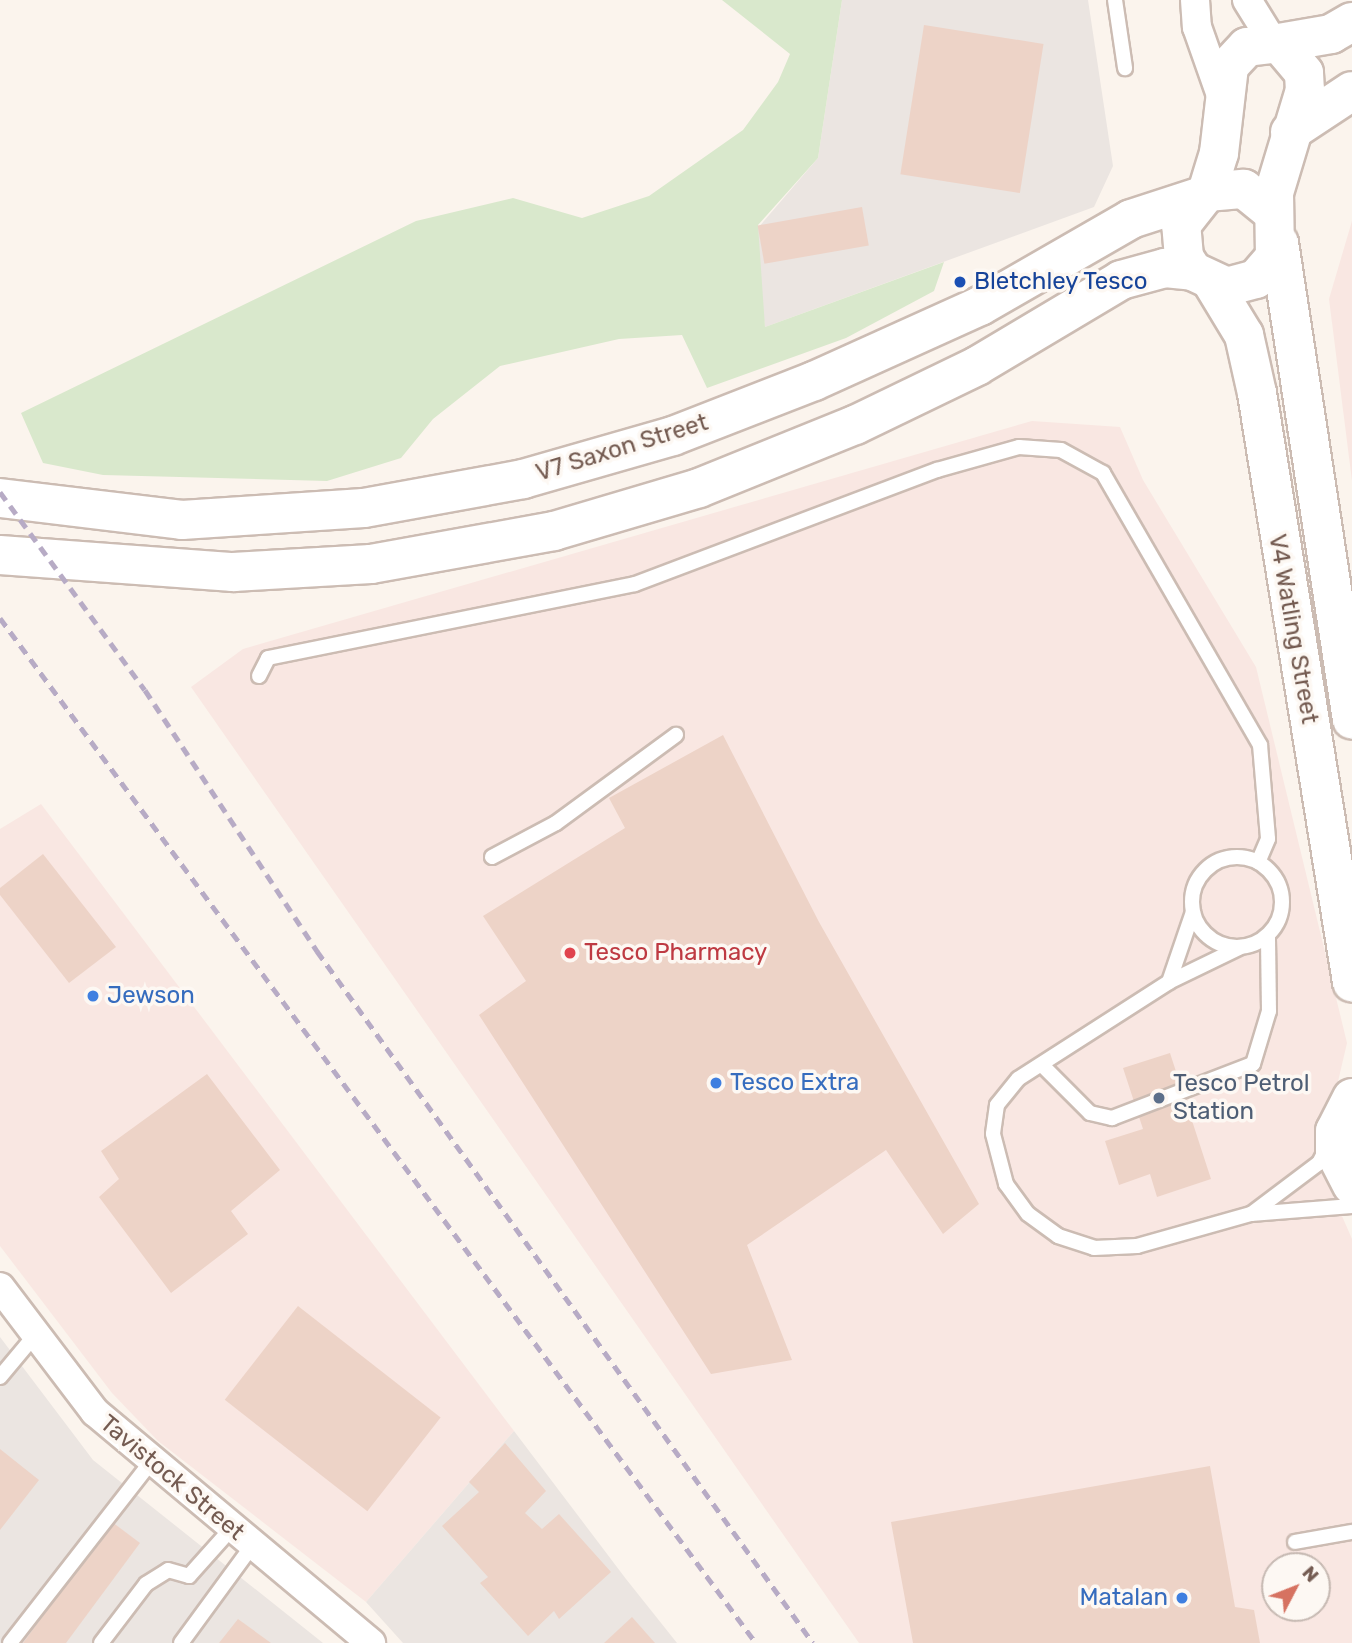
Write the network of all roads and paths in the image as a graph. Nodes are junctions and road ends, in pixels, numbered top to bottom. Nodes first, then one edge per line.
1 (1115, 0) edge
2 (1195, 0) edge
3 (1247, 0) edge
4 (1352, 22) edge
5 (1275, 43) junction
6 (1125, 68) dead end
7 (1352, 91) edge
8 (1222, 98) junction
9 (1290, 132) junction
10 (1203, 195) junction
11 (1276, 228) junction
12 (1203, 277) junction
13 (0, 498) edge
14 (0, 555) edge
15 (1343, 599) edge
16 (259, 676) dead end
17 (1352, 719) edge
18 (676, 736) dead end
19 (492, 857) dead end
20 (1258, 862) junction
21 (1193, 912) junction
22 (1268, 936) junction
23 (1239, 948) junction
24 (1169, 982) junction
25 (1352, 982) edge
26 (1042, 1065) junction
27 (1344, 1114) edge
28 (1352, 1185) edge
29 (1352, 1206) edge
30 (1251, 1214) junction
31 (0, 1287) edge
32 (36, 1334) junction
33 (0, 1377) edge
34 (150, 1463) junction
35 (1352, 1532) edge
36 (242, 1537) junction
37 (1295, 1542) dead end
38 (10, 1643) edge
39 (101, 1643) edge
40 (181, 1643) edge
41 (371, 1643) edge

1 - 6 lane
2 - 8 street
3 - 5 street
4 - 5 main road
5 - 8 main road
5 - 9 main road
7 - 9 main road
8 - 10 main road
9 - 11 main road
10 - 11 main road
10 - 12 main road
10 - 13 main road, V7 Saxon Street
11 - 12 main road
11 - 15 main road, V4 Watling Street
12 - 14 main road
12 - 25 main road, V4 Watling Street
15 - 17 main road, V4 Watling Street
16 - 20 lane
18 - 19 lane
20 - 21 lane
20 - 22 lane
21 - 23 lane
21 - 24 lane
22 - 23 lane
22 - 26 lane
23 - 24 lane
24 - 26 lane
26 - 30 lane
27 - 28 main road
27 - 30 lane
29 - 30 lane
31 - 32 street, Tavistock Street
32 - 33 lane
32 - 34 street, Tavistock Street
34 - 36 street, Tavistock Street
34 - 38 lane
35 - 37 lane
36 - 39 lane
36 - 40 lane
36 - 41 street, Tavistock Street

